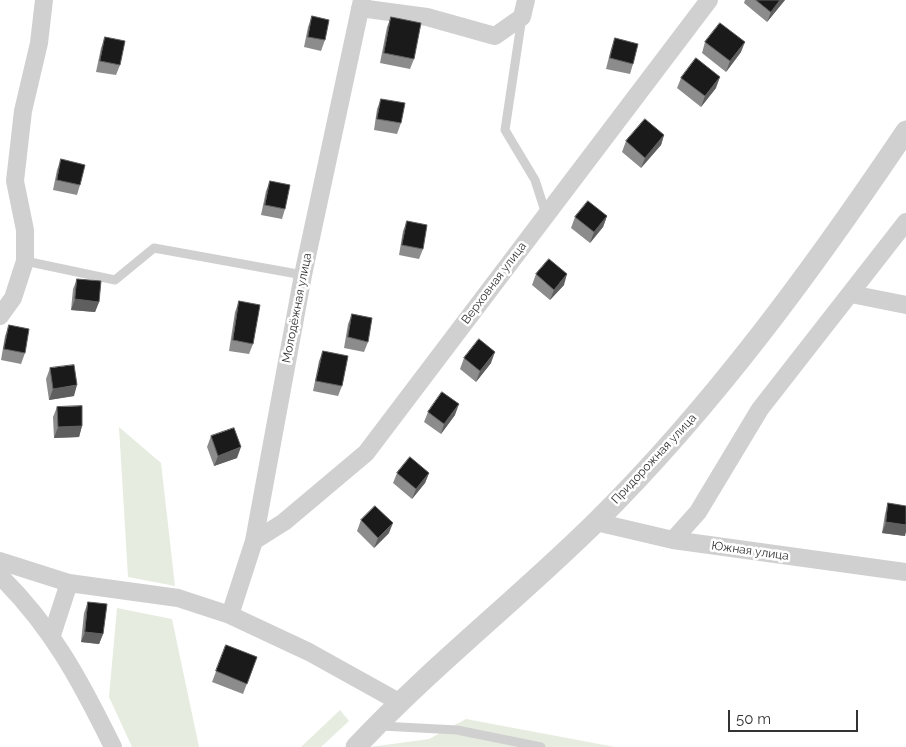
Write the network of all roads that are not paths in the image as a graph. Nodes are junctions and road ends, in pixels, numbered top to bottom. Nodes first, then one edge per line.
1 (44, 0) edge
2 (361, 4) edge
3 (704, 4) edge
4 (524, 9) edge
5 (906, 131) edge
6 (8, 179) edge
7 (546, 214) junction
8 (906, 222) edge
9 (25, 261) junction
10 (303, 275) junction
11 (852, 294) junction
12 (906, 305) edge
13 (0, 316) edge
14 (596, 522) junction
15 (673, 540) junction
16 (254, 541) junction
17 (0, 561) edge
18 (906, 572) edge
19 (0, 576) edge
20 (69, 583) junction
21 (230, 615) junction
22 (52, 635) junction
23 (399, 702) junction
24 (376, 725) junction
25 (113, 747) edge
26 (356, 747) edge
27 (540, 747) edge

1 - 6 street
2 - 4 street
2 - 10 street, Молодёжная улица
3 - 7 street, Верховная улица
4 - 7 lane
5 - 14 street, Придорожная улица
6 - 9 street
7 - 16 street, Верховная улица
8 - 11 street
9 - 10 lane
9 - 13 street
10 - 16 street, Молодёжная улица
11 - 12 street
11 - 15 street
14 - 15 street, Южная улица
14 - 23 street, Придорожная улица
15 - 18 street, Южная улица
16 - 21 street, Молодёжная улица
17 - 20 street
19 - 22 street
20 - 21 street
20 - 22 street
21 - 23 street
22 - 25 street
23 - 24 street, Придорожная улица
24 - 26 street, Придорожная улица
24 - 27 lane

